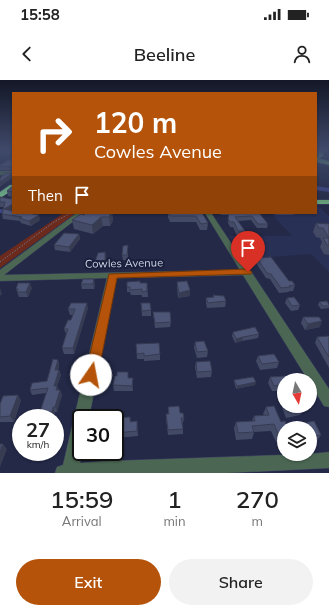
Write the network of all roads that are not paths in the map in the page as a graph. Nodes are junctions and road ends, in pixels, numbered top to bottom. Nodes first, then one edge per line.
1 (0, 173) edge
2 (12, 173) edge
3 (12, 189) edge
4 (0, 197) edge
5 (10, 200) edge
6 (317, 202) edge
7 (329, 202) edge
8 (80, 214) edge
9 (209, 214) edge
10 (248, 272) junction
11 (0, 274) edge
12 (112, 276) junction
13 (0, 278) edge
14 (329, 401) edge
15 (84, 409) edge
16 (72, 454) edge
17 (329, 460) edge
18 (184, 470) edge
19 (67, 472) edge

1 - 2 street
3 - 4 highway
4 - 5 main road
6 - 7 main road
8 - 11 street
9 - 10 street
10 - 12 street, Cowles Avenue
10 - 14 street
12 - 13 street, Cowles Avenue
12 - 15 street
16 - 19 street
17 - 18 street
18 - 19 street

